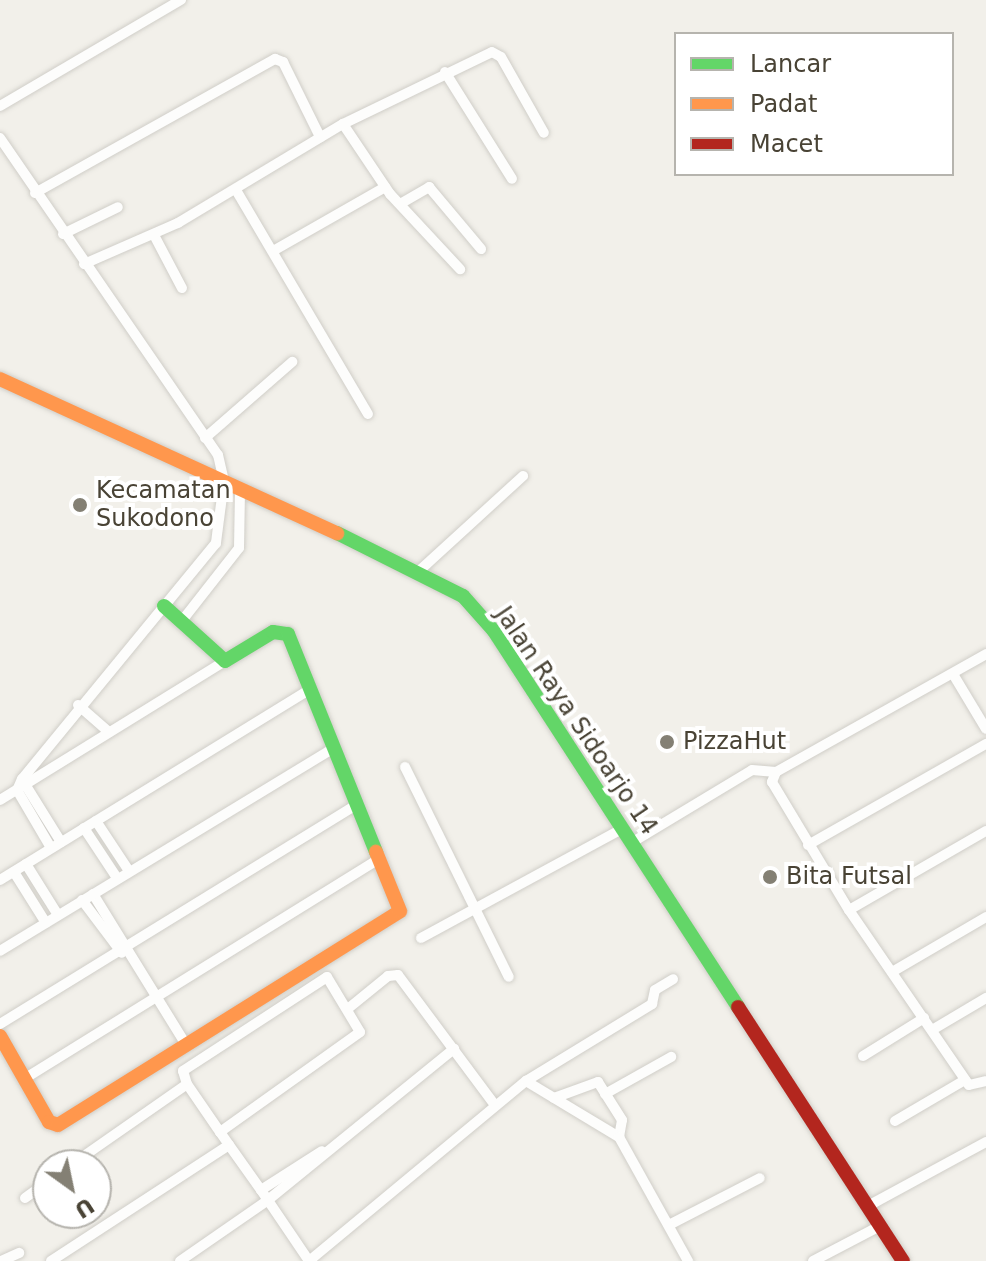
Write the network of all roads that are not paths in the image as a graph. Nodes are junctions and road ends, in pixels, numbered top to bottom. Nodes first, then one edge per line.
1 (181, 0) edge
2 (445, 72) junction
3 (0, 106) edge
4 (343, 124) junction
5 (544, 133) dead end
6 (320, 137) junction
7 (0, 138) edge
8 (512, 179) dead end
9 (385, 187) junction
10 (236, 190) junction
11 (35, 193) junction
12 (400, 204) junction
13 (118, 207) dead end
14 (63, 234) junction
15 (154, 235) junction
16 (481, 249) dead end
17 (273, 251) junction
18 (84, 264) junction
19 (460, 269) dead end
20 (182, 288) dead end
21 (292, 362) dead end
22 (0, 379) edge
23 (368, 414) dead end
24 (205, 438) junction
25 (523, 476) dead end
26 (224, 481) junction
27 (240, 489) junction
28 (216, 543) junction
29 (239, 548) junction
30 (419, 571) junction
31 (183, 587) junction
32 (197, 602) junction
33 (164, 606) junction
34 (181, 622) junction
35 (986, 654) edge
36 (225, 661) junction
37 (953, 674) junction
38 (311, 689) junction
39 (78, 705) junction
40 (986, 729) edge
41 (109, 732) junction
42 (986, 744) edge
43 (335, 747) junction
44 (405, 767) dead end
45 (776, 772) junction
46 (21, 784) junction
47 (0, 800) edge
48 (357, 804) junction
49 (96, 821) junction
50 (84, 828) junction
51 (622, 829) junction
52 (986, 831) edge
53 (631, 843) junction
54 (56, 845) junction
55 (808, 845) junction
56 (379, 859) junction
57 (26, 864) junction
58 (129, 871) junction
59 (14, 872) junction
60 (117, 878) junction
61 (0, 880) edge
62 (93, 894) junction
63 (82, 900) junction
64 (849, 910) junction
65 (473, 911) junction
66 (58, 915) junction
67 (986, 917) edge
68 (46, 923) junction
69 (421, 938) dead end
70 (0, 951) edge
71 (124, 951) junction
72 (892, 972) junction
73 (509, 977) dead end
74 (673, 979) dead end
75 (154, 998) junction
76 (986, 998) edge
77 (350, 1007) junction
78 (924, 1018) junction
79 (0, 1024) edge
80 (932, 1030) junction
81 (0, 1036) edge
82 (187, 1046) junction
83 (454, 1049) junction
84 (863, 1056) dead end
85 (671, 1057) dead end
86 (24, 1079) junction
87 (965, 1080) junction
88 (526, 1081) junction
89 (986, 1081) edge
90 (187, 1084) junction
91 (605, 1094) junction
92 (554, 1098) junction
93 (495, 1105) junction
94 (895, 1121) dead end
95 (220, 1132) junction
96 (619, 1137) junction
97 (342, 1140) junction
98 (986, 1142) edge
99 (229, 1145) junction
100 (94, 1149) edge
101 (760, 1178) dead end
102 (261, 1190) junction
103 (32, 1193) edge
104 (25, 1198) dead end
105 (268, 1200) junction
106 (868, 1206) junction
107 (669, 1225) junction
108 (880, 1226) junction
109 (19, 1253) dead end
110 (1, 1261) edge
111 (51, 1261) edge
112 (180, 1261) edge
113 (309, 1261) edge
114 (688, 1261) edge
115 (813, 1261) edge
116 (903, 1261) edge

1 - 3 street
2 - 4 street
2 - 5 street
2 - 8 street
4 - 6 street
4 - 9 street
6 - 10 street
6 - 11 street
7 - 11 street
9 - 12 street
9 - 17 street
10 - 15 street
10 - 17 street
11 - 14 street
12 - 16 street
12 - 19 street
13 - 14 street
14 - 18 street
15 - 18 street
15 - 20 street
17 - 23 street
18 - 24 street
21 - 24 street
22 - 26 main road, Jalan Raya Sidoarjo 14
24 - 26 street
25 - 30 street
26 - 27 main road, Jalan Raya Sidoarjo 14
26 - 28 street
27 - 29 street
27 - 30 main road, Jalan Raya Sidoarjo 14
28 - 29 street
28 - 31 street
29 - 32 street
30 - 51 main road, Jalan Raya Sidoarjo 14
31 - 32 street
31 - 33 street
32 - 34 street
33 - 34 main road
33 - 39 street
34 - 36 main road
35 - 37 street
36 - 38 main road
36 - 41 street
37 - 40 street
37 - 45 street
38 - 43 main road
38 - 49 street
39 - 41 street
39 - 46 street
41 - 46 street
42 - 55 street
43 - 48 main road
43 - 58 street
44 - 65 street
45 - 53 street
45 - 55 street
46 - 47 street
46 - 54 street
48 - 56 main road
48 - 71 street
49 - 50 street
49 - 58 street
50 - 54 street
50 - 60 street
51 - 53 main road, Jalan Raya Sidoarjo 14
51 - 65 street
52 - 64 street
53 - 106 main road, Jalan Raya Sidoarjo 14
54 - 57 street
55 - 64 street
56 - 75 street
56 - 82 main road
57 - 59 street
57 - 66 street
58 - 60 street
59 - 61 street
59 - 68 street
60 - 62 street
62 - 63 street
62 - 71 street
63 - 66 street
63 - 71 street
64 - 72 street
65 - 69 street
65 - 73 street
66 - 68 street
67 - 72 street
68 - 70 street
71 - 75 street
71 - 79 street
72 - 78 street
74 - 88 street
75 - 82 street
75 - 86 street
76 - 80 street
77 - 83 street
77 - 90 street
77 - 95 street
78 - 80 street
78 - 84 street
80 - 87 street
81 - 86 main road
82 - 86 main road
83 - 93 street
83 - 97 street
85 - 91 street
87 - 89 street
87 - 94 street
88 - 92 street
88 - 93 street
90 - 95 street
90 - 100 street
91 - 92 street
91 - 96 street
92 - 96 street
93 - 113 street
95 - 99 street
96 - 107 street
97 - 102 street
97 - 105 street
98 - 106 street
99 - 102 street
99 - 111 street
101 - 107 street
102 - 105 street
103 - 104 street
105 - 112 street
105 - 113 street
106 - 108 main road, Jalan Raya Sidoarjo 14
107 - 114 street
108 - 115 street
108 - 116 main road, Jalan Raya Sidoarjo 14
109 - 110 street

